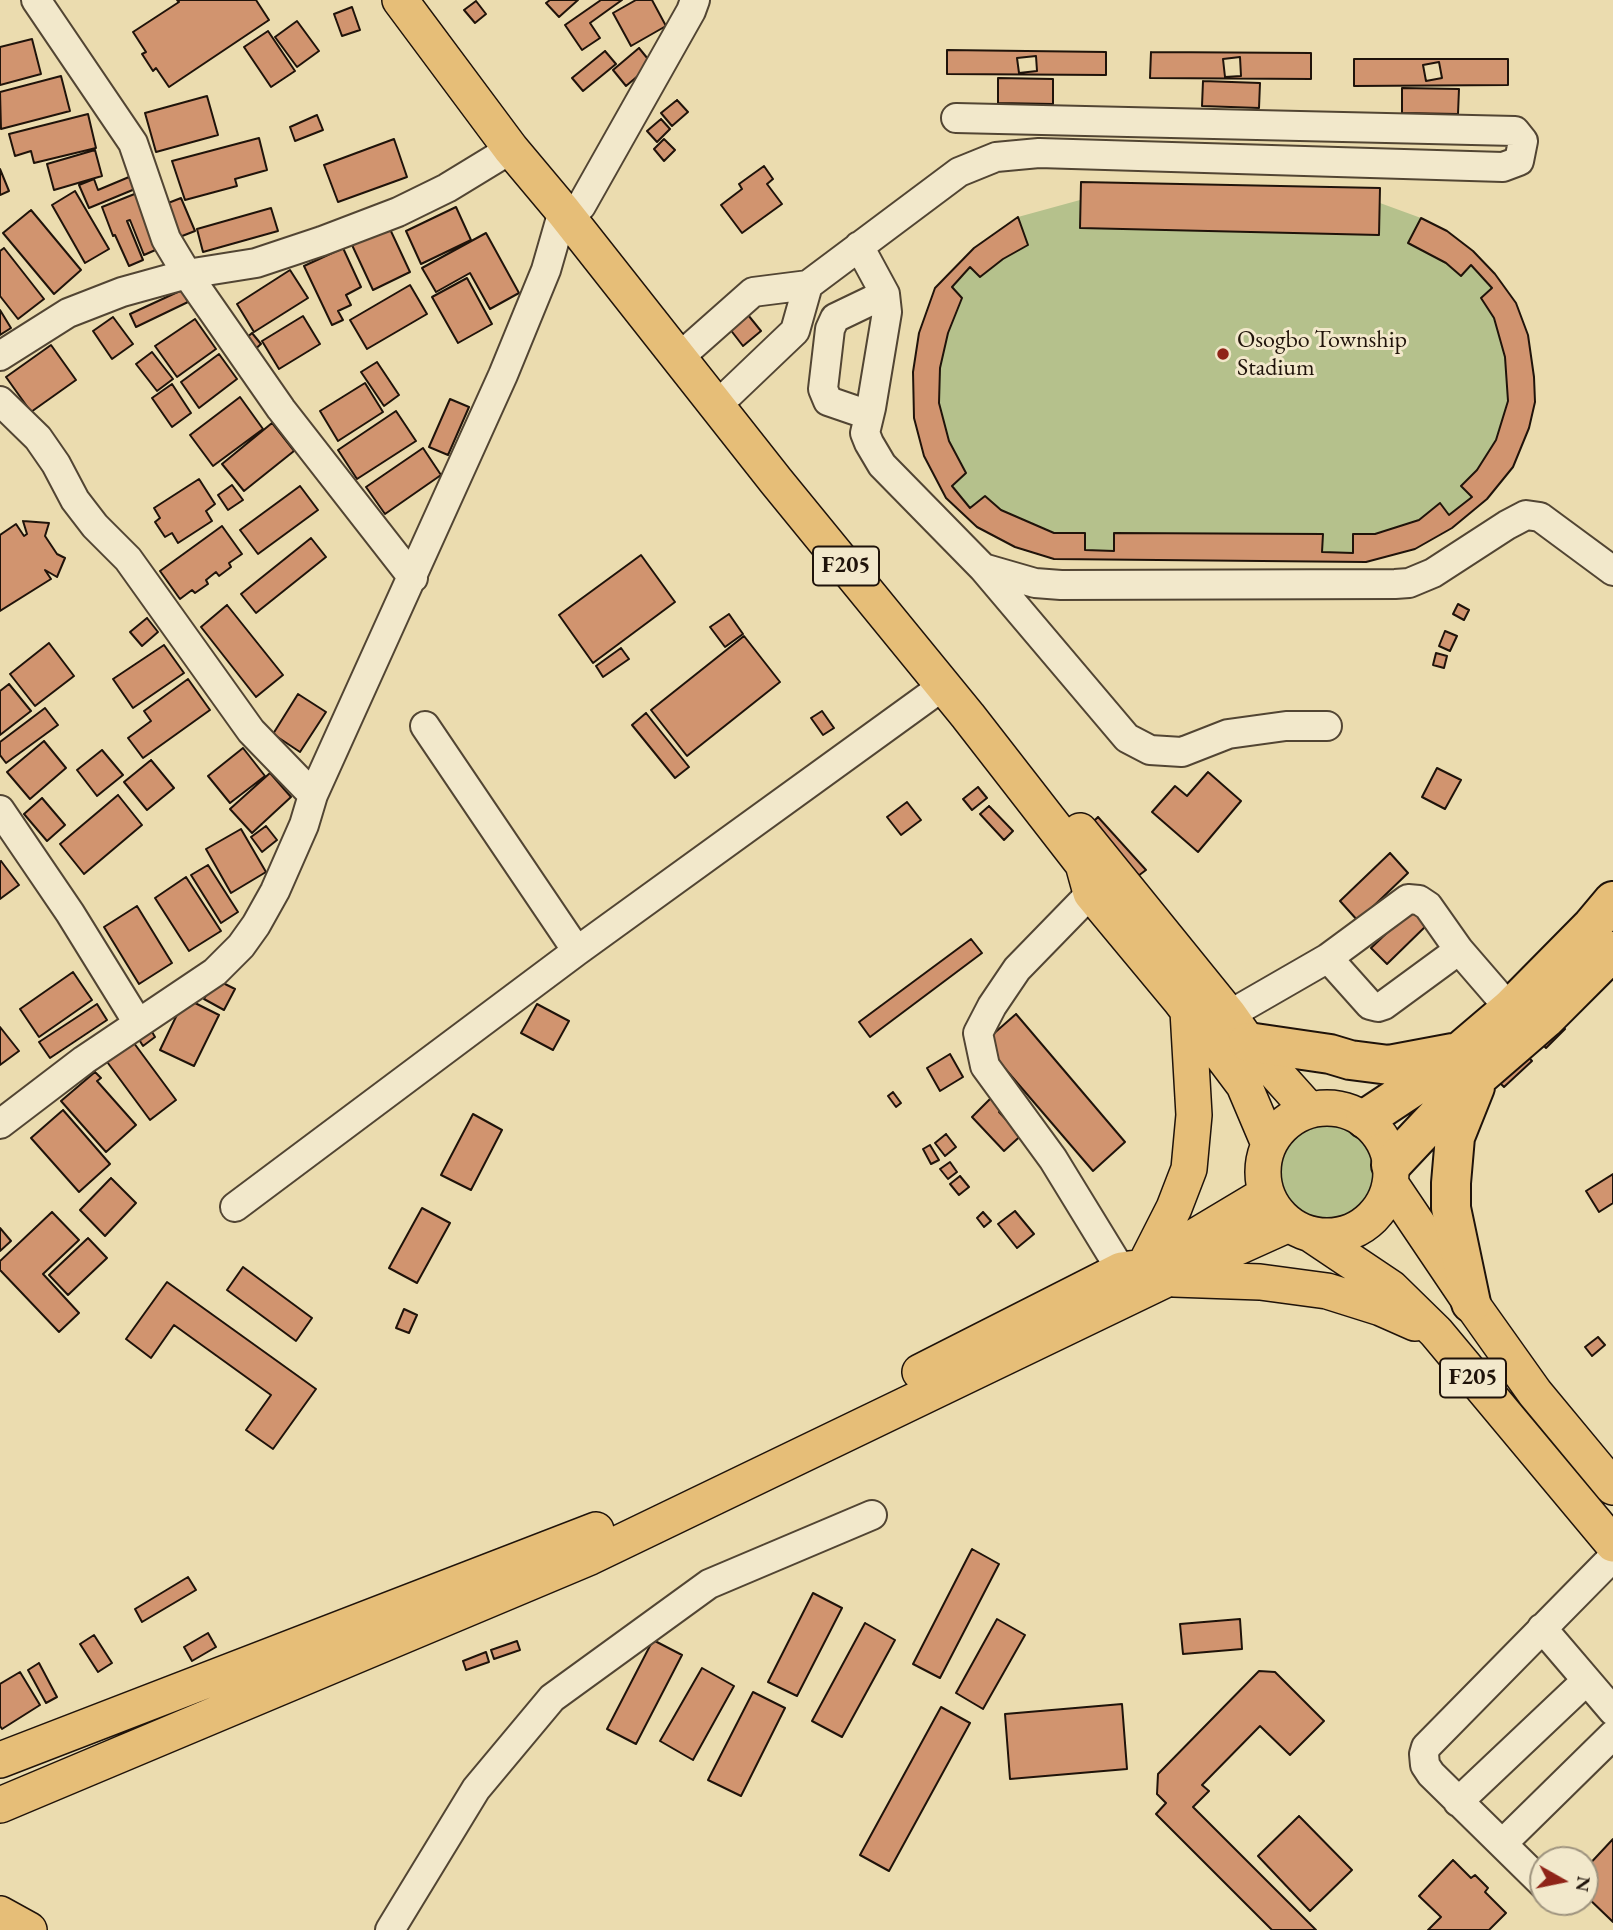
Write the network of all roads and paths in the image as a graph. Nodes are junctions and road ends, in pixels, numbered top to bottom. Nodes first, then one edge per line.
1 (36, 0) edge
2 (400, 0) edge
3 (424, 0) edge
4 (695, 0) edge
5 (956, 118) dead end
6 (511, 149) junction
7 (572, 209) junction
8 (859, 246) junction
9 (187, 274) junction
10 (808, 285) junction
11 (885, 294) junction
12 (692, 346) junction
13 (0, 356) edge
14 (730, 393) junction
15 (0, 401) edge
16 (871, 408) junction
17 (983, 568) junction
18 (1613, 571) edge
19 (412, 578) junction
20 (943, 685) junction
21 (425, 726) dead end
22 (1327, 726) dead end
23 (313, 795) junction
24 (0, 810) edge
25 (1091, 893) junction
26 (1613, 901) edge
27 (1459, 950) junction
28 (576, 951) junction
29 (1613, 951) edge
30 (1328, 958) junction
31 (1510, 1009) junction
32 (1188, 1011) junction
33 (138, 1023) junction
34 (1238, 1029) junction
35 (1472, 1061) junction
36 (1308, 1110) junction
37 (1365, 1119) junction
38 (0, 1124) edge
39 (1269, 1144) junction
40 (1391, 1174) junction
41 (1266, 1194) junction
42 (235, 1207) dead end
43 (1300, 1229) junction
44 (1144, 1272) junction
45 (1471, 1303) junction
46 (1436, 1332) junction
47 (1613, 1487) edge
48 (872, 1515) dead end
49 (1613, 1544) edge
50 (1613, 1557) edge
51 (1542, 1628) junction
52 (1586, 1681) junction
53 (1613, 1711) edge
54 (1613, 1735) edge
55 (0, 1760) edge
56 (1458, 1802) junction
57 (0, 1805) edge
58 (1503, 1843) junction
59 (1529, 1870) edge
60 (0, 1914) edge
61 (29, 1930) edge
62 (390, 1930) edge

1 - 9 street
2 - 6 main road, F205
3 - 7 main road, F205
4 - 7 street
5 - 8 street
6 - 7 main road, F205
6 - 9 street
7 - 12 main road, F205
7 - 19 street
7 - 20 main road, F205
8 - 10 street
8 - 11 street
9 - 13 street
9 - 19 street
10 - 12 street
10 - 14 street
11 - 16 street
11 - 16 street
12 - 14 main road, F205
14 - 34 main road, F205
15 - 23 street
16 - 17 street
17 - 18 street
17 - 22 street
19 - 23 street
20 - 25 main road, F205
20 - 28 street
21 - 28 street
23 - 33 street
24 - 33 street
25 - 32 main road, F205
25 - 44 street
26 - 31 highway
27 - 30 street
27 - 30 street
27 - 31 street
28 - 42 street
29 - 35 highway
30 - 34 street
31 - 35 highway
32 - 39 main road, F205
32 - 44 main road
33 - 38 street
34 - 35 highway
34 - 36 main road, F205
35 - 37 highway
35 - 40 highway
35 - 45 highway
36 - 37 main road
36 - 39 main road
37 - 40 main road, F205
39 - 41 main road
40 - 43 main road
40 - 45 main road, F205
41 - 43 main road, F205
41 - 44 main road
43 - 44 main road
43 - 46 main road, F205
44 - 46 main road
44 - 55 main road
44 - 57 main road
45 - 47 main road, F205
46 - 49 main road, F205
48 - 62 street
50 - 51 street
51 - 52 street
51 - 56 street
52 - 53 street
52 - 56 street
54 - 58 street
56 - 58 street
58 - 59 street
60 - 61 main road

